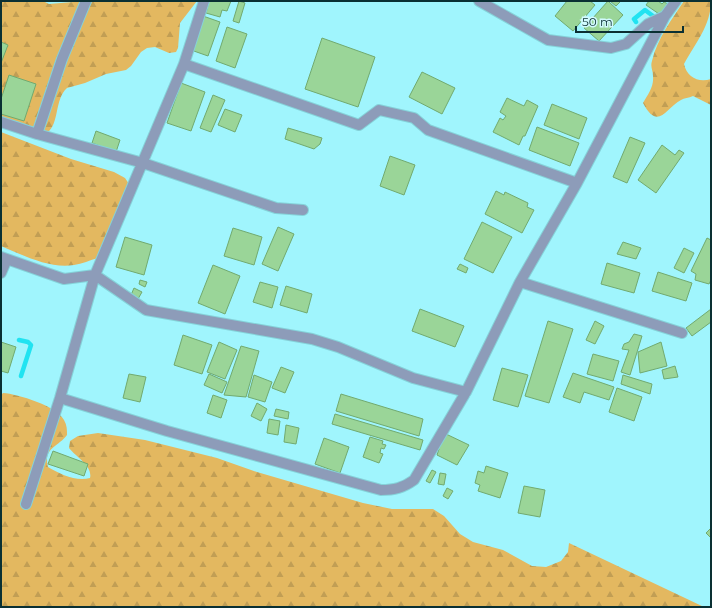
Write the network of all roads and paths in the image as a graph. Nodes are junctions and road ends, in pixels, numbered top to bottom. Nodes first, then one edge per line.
1 (86, 1) edge
2 (204, 1) edge
3 (479, 1) edge
4 (676, 1) edge
5 (665, 16) junction
6 (184, 64) junction
7 (1, 122) edge
8 (37, 134) junction
9 (143, 164) junction
10 (577, 183) junction
11 (303, 210) dead end
12 (4, 258) edge
13 (1, 273) edge
14 (95, 275) junction
15 (520, 282) junction
16 (682, 332) dead end
17 (466, 392) junction
18 (60, 398) junction
19 (26, 504) dead end

1 - 8 street
2 - 6 street
3 - 5 street
4 - 5 street
5 - 10 street
6 - 9 street
6 - 10 street
7 - 8 street
8 - 9 street
9 - 11 street
9 - 14 street
10 - 15 street
12 - 13 street
12 - 14 street
14 - 17 street
14 - 18 street
15 - 16 street
15 - 17 street
17 - 18 street
18 - 19 street

